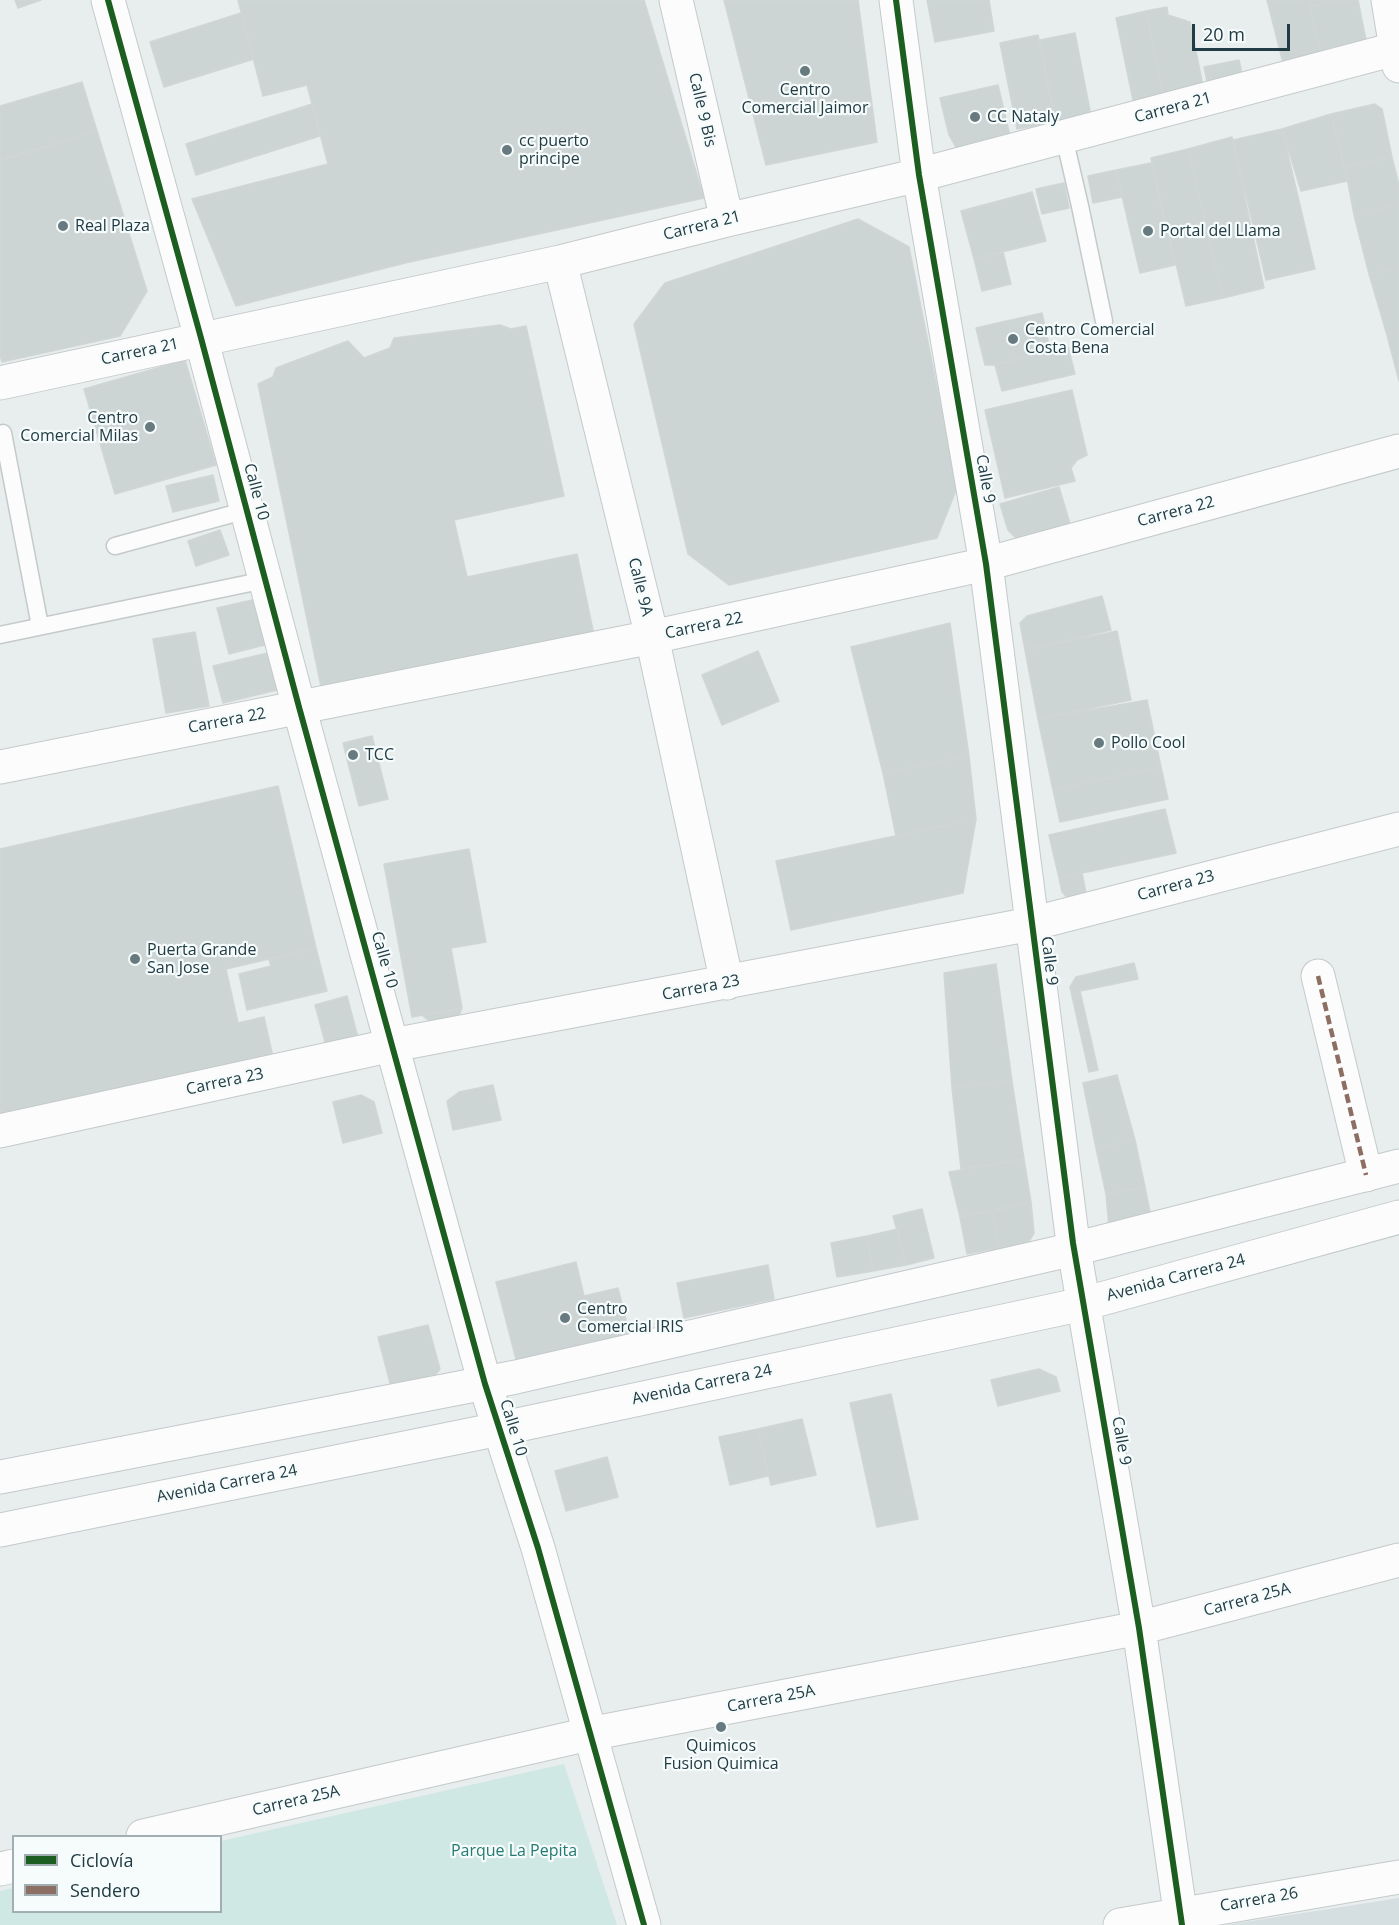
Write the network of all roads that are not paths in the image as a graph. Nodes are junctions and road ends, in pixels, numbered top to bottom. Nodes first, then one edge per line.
1 (108, 0) edge
2 (676, 0) edge
3 (896, 0) edge
4 (1388, 0) edge
5 (1398, 55) edge
6 (1064, 137) junction
7 (920, 175) junction
8 (727, 220) junction
9 (560, 262) junction
10 (1104, 321) dead end
11 (201, 338) junction
12 (0, 383) edge
13 (3, 433) dead end
14 (1399, 451) edge
15 (246, 510) junction
16 (115, 546) dead end
17 (986, 564) junction
18 (266, 580) junction
19 (40, 626) junction
20 (0, 634) edge
21 (652, 637) junction
22 (299, 707) junction
23 (0, 767) edge
24 (1399, 829) edge
25 (1031, 924) junction
26 (1318, 976) dead end
27 (727, 983) junction
28 (393, 1045) junction
29 (0, 1131) edge
30 (1399, 1166) edge
31 (1366, 1175) junction
32 (1399, 1217) edge
33 (1074, 1249) junction
34 (1083, 1304) junction
35 (485, 1383) junction
36 (499, 1430) junction
37 (0, 1477) edge
38 (0, 1530) edge
39 (1399, 1560) edge
40 (1139, 1628) junction
41 (590, 1734) junction
42 (146, 1835) edge
43 (1399, 1877) edge
44 (1181, 1919) edge
45 (644, 1925) edge
46 (1120, 1925) edge

1 - 11 street, Calle 10
2 - 8 street, Calle 9 Bis
3 - 7 street, Calle 9
4 - 5 street
5 - 6 street, Carrera 21
6 - 7 street, Carrera 21
6 - 10 lane
7 - 8 street, Carrera 21
7 - 17 street, Calle 9
8 - 9 street, Carrera 21
9 - 11 street, Carrera 21
9 - 21 street, Calle 9A
11 - 12 street, Carrera 21
11 - 15 street, Calle 10
13 - 19 lane
14 - 17 street, Carrera 22
15 - 16 lane
15 - 18 street, Calle 10
17 - 21 street, Carrera 22
17 - 25 street, Calle 9
18 - 19 lane
18 - 22 street, Calle 10
19 - 20 lane
21 - 22 street, Carrera 22
21 - 27 street, Calle 9A
22 - 23 street, Carrera 22
22 - 28 street, Calle 10
24 - 25 street, Carrera 23
25 - 27 street, Carrera 23
25 - 33 street, Calle 9
26 - 31 street
27 - 28 street, Carrera 23
28 - 29 street, Carrera 23
28 - 35 street, Calle 10
30 - 31 street
31 - 33 street
32 - 34 street, Avenida Carrera 24
33 - 34 street, Calle 9
33 - 35 street
34 - 36 street, Avenida Carrera 24
34 - 40 street, Calle 9
35 - 36 street, Calle 10
35 - 37 street
36 - 38 street, Avenida Carrera 24
36 - 41 street, Calle 10
39 - 40 street, Carrera 25A
40 - 41 street, Carrera 25A
40 - 44 street, Calle 9
41 - 42 street, Carrera 25A
41 - 45 street, Calle 10
43 - 44 street, Carrera 26
44 - 46 street, Carrera 26

